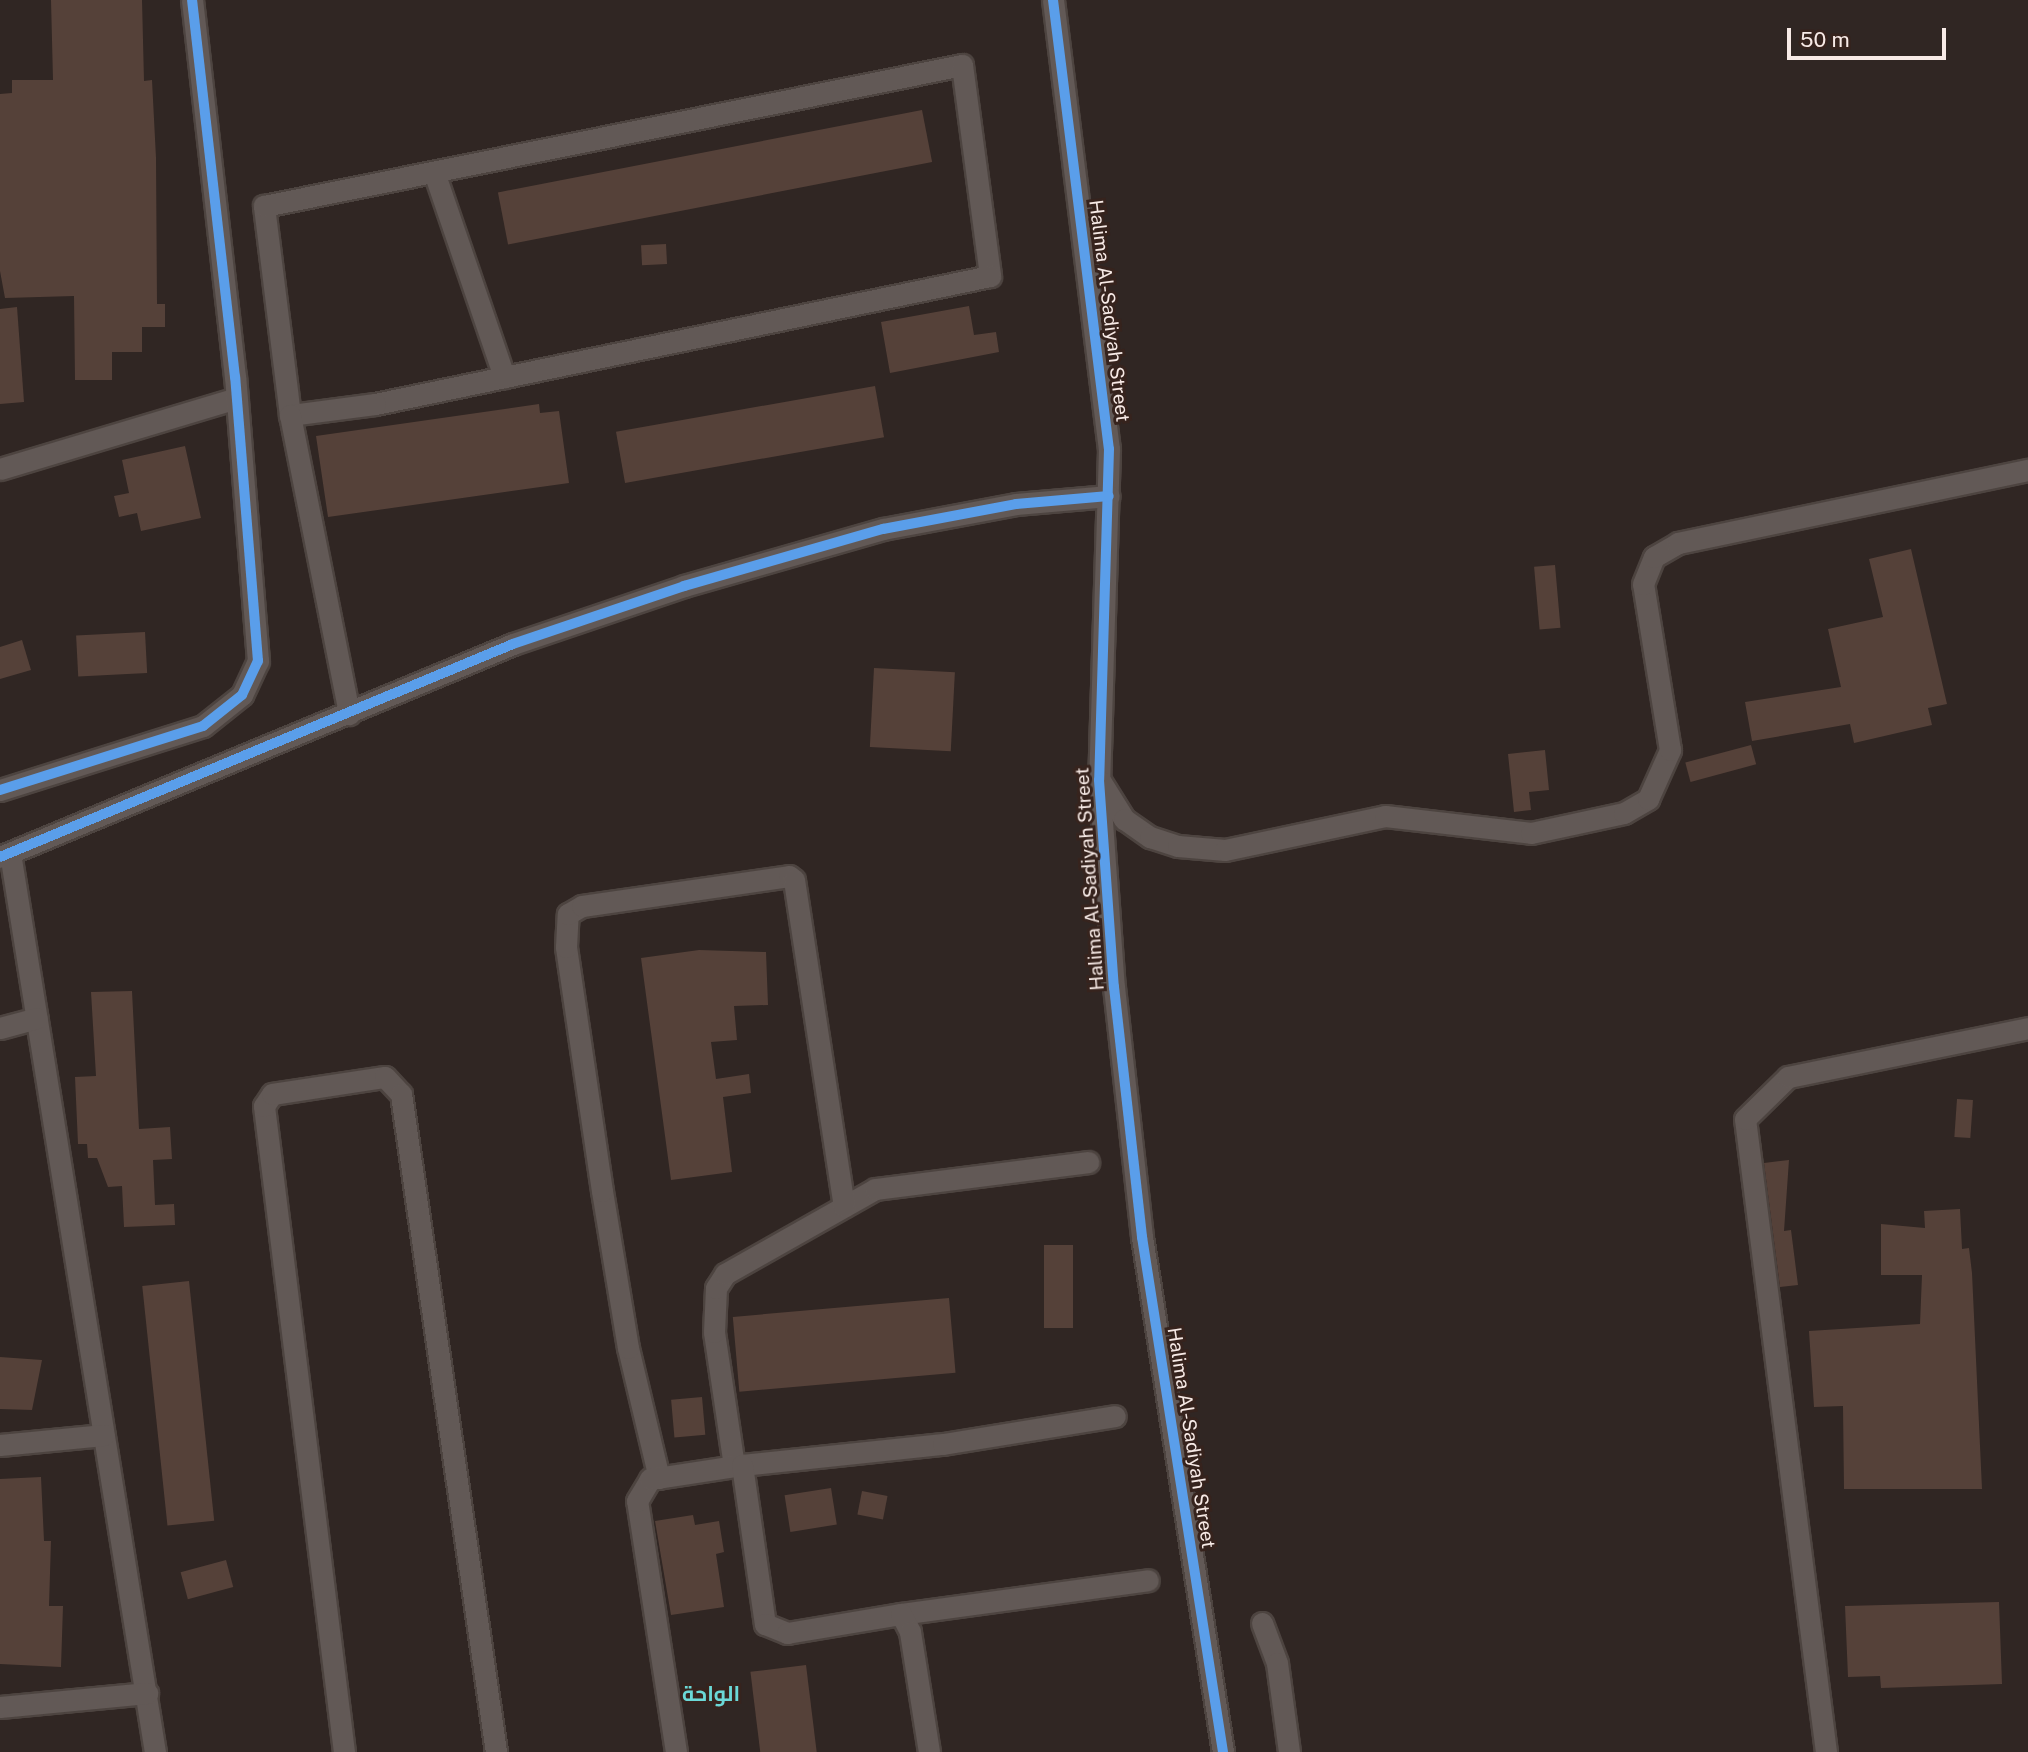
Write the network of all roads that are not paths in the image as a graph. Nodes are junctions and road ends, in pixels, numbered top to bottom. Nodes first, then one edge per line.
1 (192, 0) edge
2 (1052, 0) edge
3 (434, 172) junction
4 (504, 377) junction
5 (237, 398) junction
6 (290, 415) junction
7 (0, 469) edge
8 (2028, 470) edge
9 (1109, 496) junction
10 (349, 714) junction
11 (1099, 780) junction
12 (0, 790) edge
13 (5, 855) edge
14 (37, 1018) junction
15 (0, 1028) edge
16 (2028, 1028) edge
17 (1088, 1163) dead end
18 (844, 1206) junction
19 (1115, 1416) dead end
20 (104, 1435) junction
21 (0, 1445) edge
22 (738, 1465) junction
23 (659, 1478) junction
24 (1148, 1580) dead end
25 (901, 1614) junction
26 (1262, 1623) dead end
27 (146, 1693) junction
28 (0, 1707) edge
29 (155, 1752) edge
30 (344, 1752) edge
31 (496, 1752) edge
32 (676, 1752) edge
33 (929, 1752) edge
34 (1223, 1752) edge
35 (1289, 1752) edge
36 (1826, 1752) edge

1 - 5 street
2 - 9 street, Halima Al-Sadiyah Street
3 - 4 street
3 - 4 street
3 - 6 street
4 - 6 street
5 - 7 street
5 - 12 street
6 - 10 street
8 - 11 street
9 - 10 street
9 - 11 street, Halima Al-Sadiyah Street
10 - 13 street
11 - 34 street, Halima Al-Sadiyah Street
13 - 14 street
14 - 15 street
14 - 20 street
16 - 36 street
17 - 18 street
18 - 22 street
18 - 23 street
19 - 22 street
20 - 21 street
20 - 27 street
22 - 23 street
22 - 25 street
23 - 32 street
24 - 25 street
25 - 33 street
26 - 35 street
27 - 28 street
27 - 29 street
30 - 31 street

